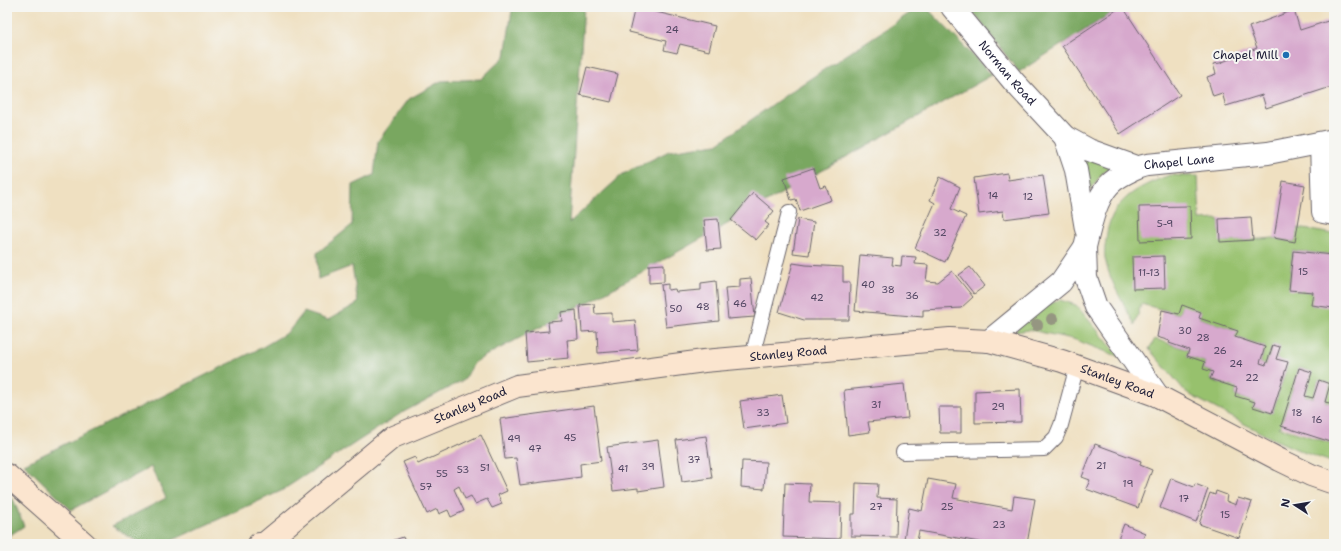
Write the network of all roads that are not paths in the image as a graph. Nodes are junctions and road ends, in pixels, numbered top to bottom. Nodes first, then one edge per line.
1 (954, 8) edge
2 (1065, 137) junction
3 (1327, 142) edge
4 (1136, 167) junction
5 (789, 212) dead end
6 (1334, 214) edge
7 (1086, 242) junction
8 (988, 341) junction
9 (752, 357) junction
10 (1077, 366) junction
11 (1158, 396) junction
12 (903, 452) dead end
13 (8, 476) edge
14 (1334, 483) edge
15 (86, 544) edge
16 (258, 544) edge
17 (264, 544) edge

1 - 2 street, Norman Road
2 - 4 street, Norman Road
2 - 7 street, Norman Road
3 - 4 street, Chapel Lane
3 - 6 street, Chapel Lane
4 - 7 street, Chapel Lane
5 - 9 lane
7 - 8 street, Chapel Lane
7 - 11 street, Chapel Lane
8 - 9 street, Stanley Road
8 - 10 street, Stanley Road
9 - 17 street, Stanley Road
10 - 11 street, Stanley Road
10 - 12 lane
11 - 14 street, Stanley Road
13 - 15 street
16 - 17 street

